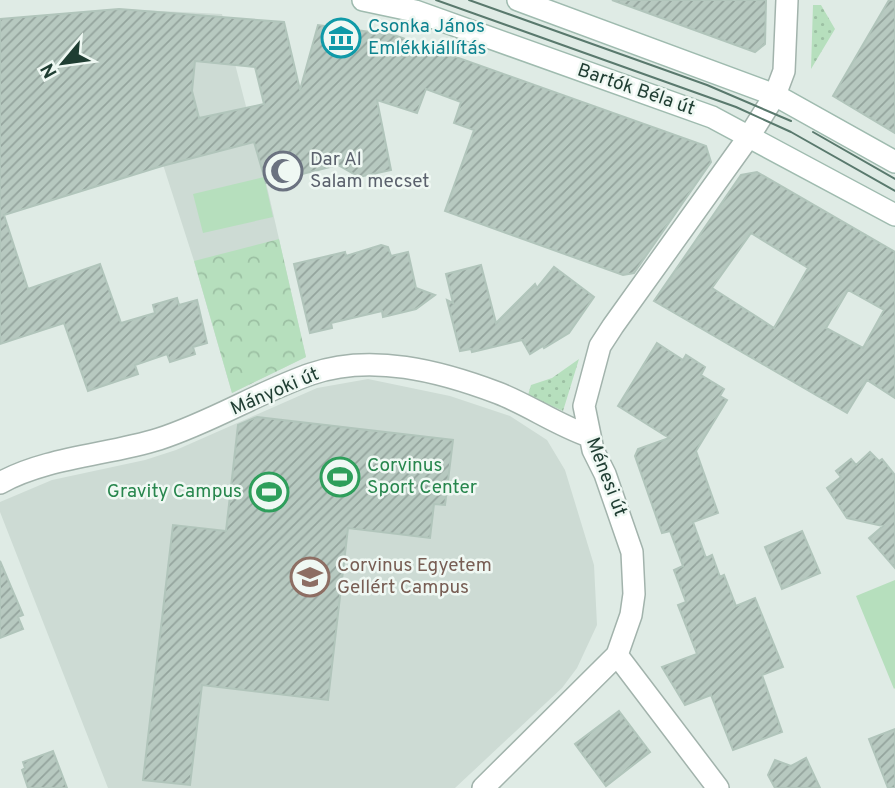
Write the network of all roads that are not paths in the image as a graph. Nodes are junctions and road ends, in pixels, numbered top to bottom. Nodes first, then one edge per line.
1 (363, 0) edge
2 (518, 0) edge
3 (787, 0) edge
4 (775, 95) junction
5 (750, 135) junction
6 (895, 162) edge
7 (895, 215) edge
8 (589, 436) junction
9 (0, 484) edge
10 (617, 655) junction
11 (483, 788) edge
12 (718, 788) edge

1 - 5 street, Bartók Béla út
2 - 4 street
3 - 4 street, Ménesi út
4 - 5 street, Ménesi út
4 - 6 street
5 - 7 street, Bartók Béla út
5 - 8 street, Ménesi út
8 - 9 street, Mányoki út
8 - 10 street, Ménesi út
10 - 11 street
10 - 12 street

